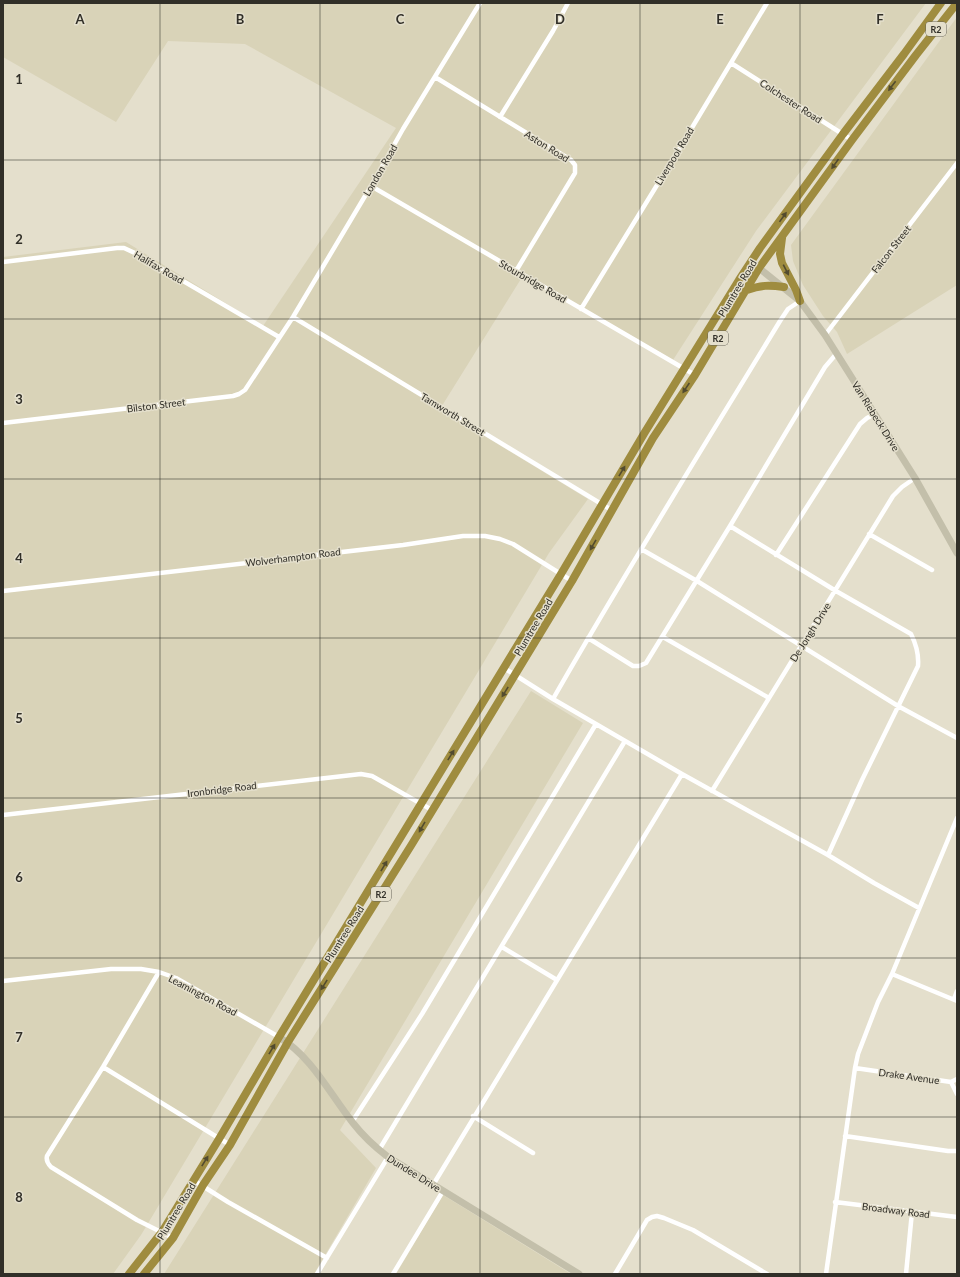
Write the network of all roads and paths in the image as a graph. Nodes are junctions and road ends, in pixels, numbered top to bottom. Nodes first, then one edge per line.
1 (480, 3) edge
2 (568, 3) edge
3 (767, 3) edge
4 (940, 3) edge
5 (957, 3) edge
6 (731, 62) junction
7 (435, 77) junction
8 (500, 117) junction
9 (843, 134) junction
10 (852, 140) junction
11 (957, 163) edge
12 (371, 186) junction
13 (782, 237) junction
14 (760, 248) junction
15 (3, 262) edge
16 (759, 268) junction
17 (516, 271) junction
18 (739, 280) junction
19 (784, 287) junction
20 (747, 290) junction
21 (800, 301) junction
22 (581, 309) junction
23 (293, 317) junction
24 (825, 335) junction
25 (279, 337) junction
26 (837, 353) junction
27 (685, 369) junction
28 (695, 376) junction
29 (875, 414) junction
30 (3, 423) edge
31 (915, 478) junction
32 (602, 504) junction
33 (613, 511) junction
34 (730, 526) junction
35 (870, 534) junction
36 (641, 549) junction
37 (957, 553) edge
38 (776, 555) junction
39 (932, 570) dead end
40 (561, 574) junction
41 (572, 581) junction
42 (697, 581) junction
43 (3, 591) edge
44 (836, 592) junction
45 (663, 637) junction
46 (588, 638) junction
47 (802, 646) junction
48 (504, 668) junction
49 (516, 675) junction
50 (769, 698) junction
51 (553, 699) junction
52 (898, 706) junction
53 (596, 724) junction
54 (957, 738) edge
55 (625, 741) junction
56 (682, 774) junction
57 (712, 791) junction
58 (421, 803) junction
59 (432, 810) junction
60 (3, 815) edge
61 (957, 818) edge
62 (828, 855) junction
63 (919, 908) junction
64 (502, 947) junction
65 (159, 972) junction
66 (892, 974) junction
67 (557, 980) junction
68 (3, 981) edge
69 (957, 991) edge
70 (955, 1000) edge
71 (280, 1037) junction
72 (288, 1042) junction
73 (103, 1067) junction
74 (855, 1068) junction
75 (957, 1079) edge
76 (951, 1082) junction
77 (957, 1094) edge
78 (473, 1116) junction
79 (352, 1122) junction
80 (845, 1136) junction
81 (219, 1139) junction
82 (230, 1145) junction
83 (379, 1150) junction
84 (957, 1151) edge
85 (533, 1153) dead end
86 (388, 1157) junction
87 (193, 1180) junction
88 (433, 1184) junction
89 (203, 1186) junction
90 (443, 1191) junction
91 (835, 1202) junction
92 (912, 1212) junction
93 (957, 1217) edge
94 (162, 1232) junction
95 (173, 1238) junction
96 (326, 1258) junction
97 (129, 1274) edge
98 (144, 1274) edge
99 (317, 1274) edge
100 (393, 1274) edge
101 (579, 1274) edge
102 (615, 1274) edge
103 (767, 1274) edge
104 (826, 1274) edge
105 (906, 1274) edge

1 - 7 street, London Road
2 - 8 street
3 - 6 street, Liverpool Road
4 - 9 highway, Plumtree Road / R2
5 -> 10 highway, Plumtree Road / R2
6 - 9 street, Colchester Road
6 - 22 street, Liverpool Road
7 - 8 street, Aston Road
7 - 12 street, London Road
8 - 17 street, Aston Road
9 - 10 street, Colchester Road
14 -> 9 highway, Plumtree Road / R2
10 -> 13 highway, Plumtree Road / R2
11 - 24 street, Falcon Street
12 - 17 street, Stourbridge Road
12 - 23 street, London Road
13 - 16 highway, Plumtree Road / R2
13 -> 21 highway
14 - 16 highway
14 - 18 highway, Plumtree Road / R2
15 - 25 street, Halifax Road
16 - 18 highway
16 - 19 street, Van Riebeck Drive
16 - 20 highway, Plumtree Road / R2
17 - 22 street, Stourbridge Road
18 - 27 highway, Plumtree Road / R2
19 - 20 highway
19 - 21 street, Van Riebeck Drive
20 - 28 highway, Plumtree Road / R2
21 - 24 street, Van Riebeck Drive
21 - 36 street
22 - 27 street, Stourbridge Road
23 - 25 street, London Road
23 - 32 street, Tamworth Street
24 - 26 street, Van Riebeck Drive
25 - 30 street, Bilston Street
26 - 29 street, Van Riebeck Drive
26 - 34 street
27 - 28 street, Stourbridge Road
32 -> 27 highway, Plumtree Road / R2
28 -> 33 highway, Plumtree Road / R2
29 - 31 street, Van Riebeck Drive
29 - 38 street
31 - 35 street, De Jongh Drive
31 - 37 street, Van Riebeck Drive
32 - 33 street, Tamworth Street
32 - 40 highway, Plumtree Road / R2
33 -> 41 highway, Plumtree Road / R2
34 - 38 street
34 - 42 street
35 - 39 street
35 - 44 street, De Jongh Drive
36 - 42 street
36 - 46 street
38 - 44 street
40 - 41 street, Wolverhampton Road
40 - 43 street, Wolverhampton Road
40 - 48 highway, Plumtree Road / R2
41 - 49 highway, Plumtree Road / R2
42 - 45 street
42 - 47 street
44 - 47 street, De Jongh Drive
44 - 52 street
45 - 46 street
45 - 50 street
46 - 51 street
47 - 50 street, De Jongh Drive
47 - 52 street
48 - 49 street
58 -> 48 highway, Plumtree Road / R2
49 - 51 street
49 -> 59 highway, Plumtree Road / R2
50 - 57 street, De Jongh Drive
51 - 53 street
52 - 54 street
52 - 62 street
53 - 55 street
53 - 79 street
55 - 56 street
55 - 64 street
56 - 57 street
56 - 67 street
57 - 62 street
58 - 59 street, Ironbridge Road
58 - 60 street, Ironbridge Road
71 -> 58 highway, Plumtree Road / R2
59 -> 72 highway, Plumtree Road / R2
61 - 63 street
62 - 63 street
63 - 66 street
64 - 67 street
64 - 83 street
65 - 68 street, Leamington Road
65 - 71 street, Leamington Road
65 - 73 street
66 - 70 street
66 - 74 street
67 - 78 street
69 - 70 street
71 - 72 street, Dundee Drive
81 -> 71 highway, Plumtree Road / R2
72 - 79 street, Dundee Drive
72 - 82 highway, Plumtree Road / R2
73 - 81 street
73 - 94 street
74 - 76 street, Drake Avenue
74 - 80 street
75 - 76 street
76 - 77 street, Drake Avenue
78 - 85 street
78 - 88 street
79 - 83 street, Dundee Drive
80 - 84 street
80 - 91 street
81 - 82 street
87 -> 81 highway, Plumtree Road / R2
82 - 89 highway, Plumtree Road / R2
83 - 86 street, Dundee Drive
86 - 88 street, Dundee Drive
86 - 96 street
87 - 89 street
87 - 94 highway, Plumtree Road / R2
88 - 90 street, Dundee Drive
89 - 95 highway, Plumtree Road / R2
89 - 96 street
90 - 100 street
90 - 101 street, Dundee Drive
91 - 92 street, Broadway Road
91 - 104 street
92 - 93 street, Broadway Road
92 - 105 street
94 - 95 street
94 - 97 highway, Plumtree Road / R2
95 - 98 highway, Plumtree Road / R2
96 - 99 street
102 - 103 street

